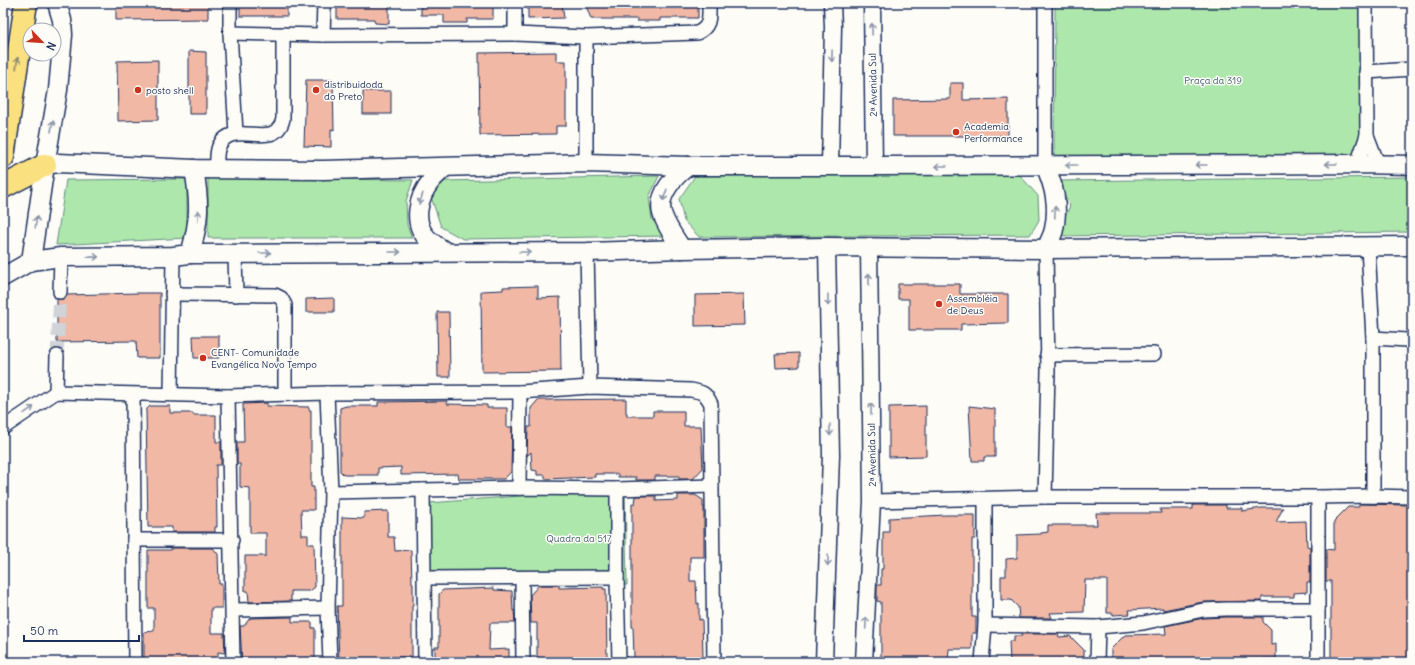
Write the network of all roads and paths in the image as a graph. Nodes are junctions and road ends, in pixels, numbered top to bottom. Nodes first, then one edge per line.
1 (26, 3) edge
2 (57, 3) edge
3 (230, 3) edge
4 (324, 3) edge
5 (515, 3) edge
6 (709, 3) edge
7 (832, 3) edge
8 (872, 3) edge
9 (1045, 3) edge
10 (1366, 3) edge
11 (230, 33) junction
12 (283, 34) junction
13 (515, 34) junction
14 (323, 35) junction
15 (586, 37) junction
16 (1412, 69) edge
17 (1366, 72) junction
18 (236, 133) junction
19 (1367, 135) junction
20 (3, 157) edge
21 (586, 163) junction
22 (1357, 164) junction
23 (1378, 164) junction
24 (45, 165) junction
25 (830, 165) junction
26 (1045, 165) junction
27 (1412, 165) edge
28 (688, 166) junction
29 (874, 166) junction
30 (217, 168) junction
31 (444, 168) junction
32 (194, 169) junction
33 (3, 187) edge
34 (1412, 246) edge
35 (827, 247) junction
36 (869, 247) junction
37 (1368, 247) junction
38 (682, 249) junction
39 (1046, 249) junction
40 (446, 252) junction
41 (587, 252) junction
42 (235, 253) junction
43 (182, 255) junction
44 (61, 257) junction
45 (31, 261) junction
46 (3, 277) edge
47 (60, 292) tunnel mouth
48 (172, 294) junction
49 (236, 295) junction
50 (1373, 338) junction
51 (1412, 342) edge
52 (1154, 354) dead end
53 (1047, 355) junction
54 (57, 356) tunnel mouth
55 (590, 387) junction
56 (56, 392) junction
57 (520, 392) junction
58 (327, 393) junction
59 (171, 394) junction
60 (285, 394) junction
61 (133, 395) junction
62 (228, 396) junction
63 (3, 428) edge
64 (712, 486) junction
65 (519, 488) junction
66 (617, 489) junction
67 (423, 490) junction
68 (331, 492) junction
69 (1373, 496) junction
70 (1045, 497) junction
71 (1318, 497) junction
72 (1412, 497) edge
73 (986, 500) junction
74 (872, 502) junction
75 (134, 540) junction
76 (232, 540) junction
77 (617, 577) junction
78 (425, 578) junction
79 (522, 578) junction
80 (328, 608) junction
81 (1318, 609) junction
82 (233, 610) junction
83 (985, 625) junction
84 (1098, 627) junction
85 (135, 662) edge
86 (233, 662) edge
87 (330, 662) edge
88 (425, 662) edge
89 (523, 662) edge
90 (620, 662) edge
91 (714, 662) edge
92 (824, 662) edge
93 (864, 662) edge
94 (982, 662) edge
95 (1097, 662) edge
96 (1318, 662) edge

20 -> 1 highway
24 -> 2 main road
3 - 11 street
4 - 14 street
5 - 13 street
6 - 15 street
7 -> 25 street
29 -> 8 street, 2ᵃ Avenida Sul
9 - 26 street
10 - 17 street
11 - 12 street
11 - 18 street
12 - 14 street
12 - 18 street
13 - 14 street
13 - 15 street
15 - 21 street
16 - 17 street
17 - 19 street
18 - 30 street
19 - 22 street
19 - 23 street
21 - 28 main road
21 - 31 main road
22 - 23 main road
22 -> 26 main road
23 - 27 main road
24 - 32 main road
24 - 33 highway
45 -> 24 main road
25 - 28 main road
25 - 29 main road
26 -> 29 main road
39 -> 26 main road
28 -> 38 main road
30 - 31 main road
30 - 32 main road
31 -> 40 main road
43 -> 32 main road
34 - 37 main road
35 - 36 main road
35 - 38 main road
35 -> 92 street
36 - 39 main road
74 -> 36 street, 2ᵃ Avenida Sul
37 - 39 main road
37 - 50 street
38 - 41 main road
39 - 53 street
40 -> 41 main road
42 -> 40 main road
41 - 55 street
42 - 43 main road
42 - 49 street
44 -> 43 main road
43 - 48 street
44 - 45 main road
44 - 47 street
45 - 46 main road
48 - 49 street
48 - 59 street
49 - 60 street
50 - 51 street
50 - 69 street
52 - 53 street
53 - 70 street
54 - 56 street
55 - 57 street
55 - 64 street
56 - 61 street
63 -> 56 street
57 - 58 street
57 - 65 street
58 - 60 street
58 - 68 street
59 - 61 street
59 - 62 street
60 - 62 street
61 - 75 street
62 - 76 street
64 - 66 street
64 - 91 street
65 - 66 street
65 - 67 street
66 - 77 street
67 - 68 street
67 - 78 street
68 - 80 street
69 - 71 street
69 - 72 street
70 - 71 street
70 - 73 street
71 - 81 street
73 - 74 street
73 - 83 street
93 -> 74 street, 2ᵃ Avenida Sul
75 - 76 street
75 - 85 street
76 - 82 street
77 - 79 street
77 - 90 street
78 - 79 street
78 - 88 street
79 - 89 street
80 - 82 street
80 - 87 street
81 - 84 street
81 - 96 street
82 - 86 street
83 - 84 street
83 - 94 street
84 - 95 street

